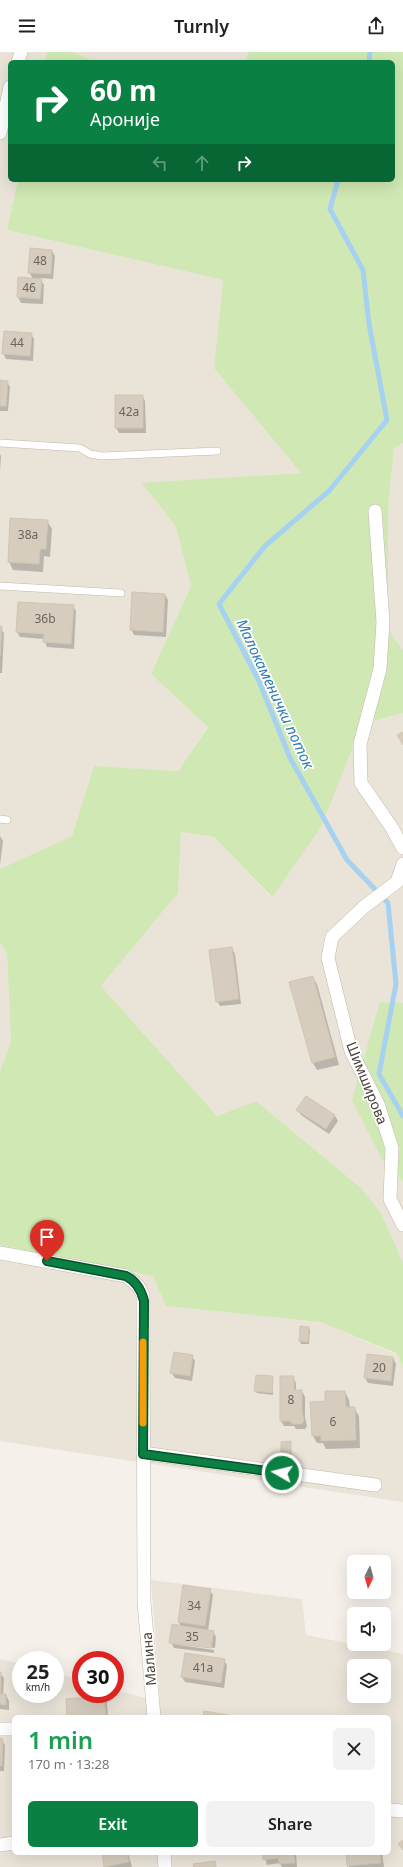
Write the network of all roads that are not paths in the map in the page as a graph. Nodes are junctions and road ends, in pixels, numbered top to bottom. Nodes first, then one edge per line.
1 (8, 96) edge
2 (0, 133) edge
3 (0, 443) edge
4 (217, 451) dead end
5 (374, 511) dead end
6 (0, 586) edge
7 (121, 593) dead end
8 (403, 848) edge
9 (403, 864) edge
10 (403, 1225) edge
11 (0, 1253) edge
12 (143, 1454) junction
13 (375, 1485) dead end
14 (154, 1715) edge
15 (0, 1729) edge
16 (12, 1729) edge
17 (391, 1810) edge
18 (403, 1811) edge
19 (12, 1843) edge
20 (0, 1845) edge
21 (164, 1855) edge
22 (165, 1867) edge

1 - 2 street
3 - 4 lane
5 - 8 street
6 - 7 lane
9 - 10 street, Шимширова
11 - 12 street, Малина
12 - 13 street
12 - 14 street, Малина
15 - 16 street
17 - 18 street
19 - 20 street
21 - 22 street

